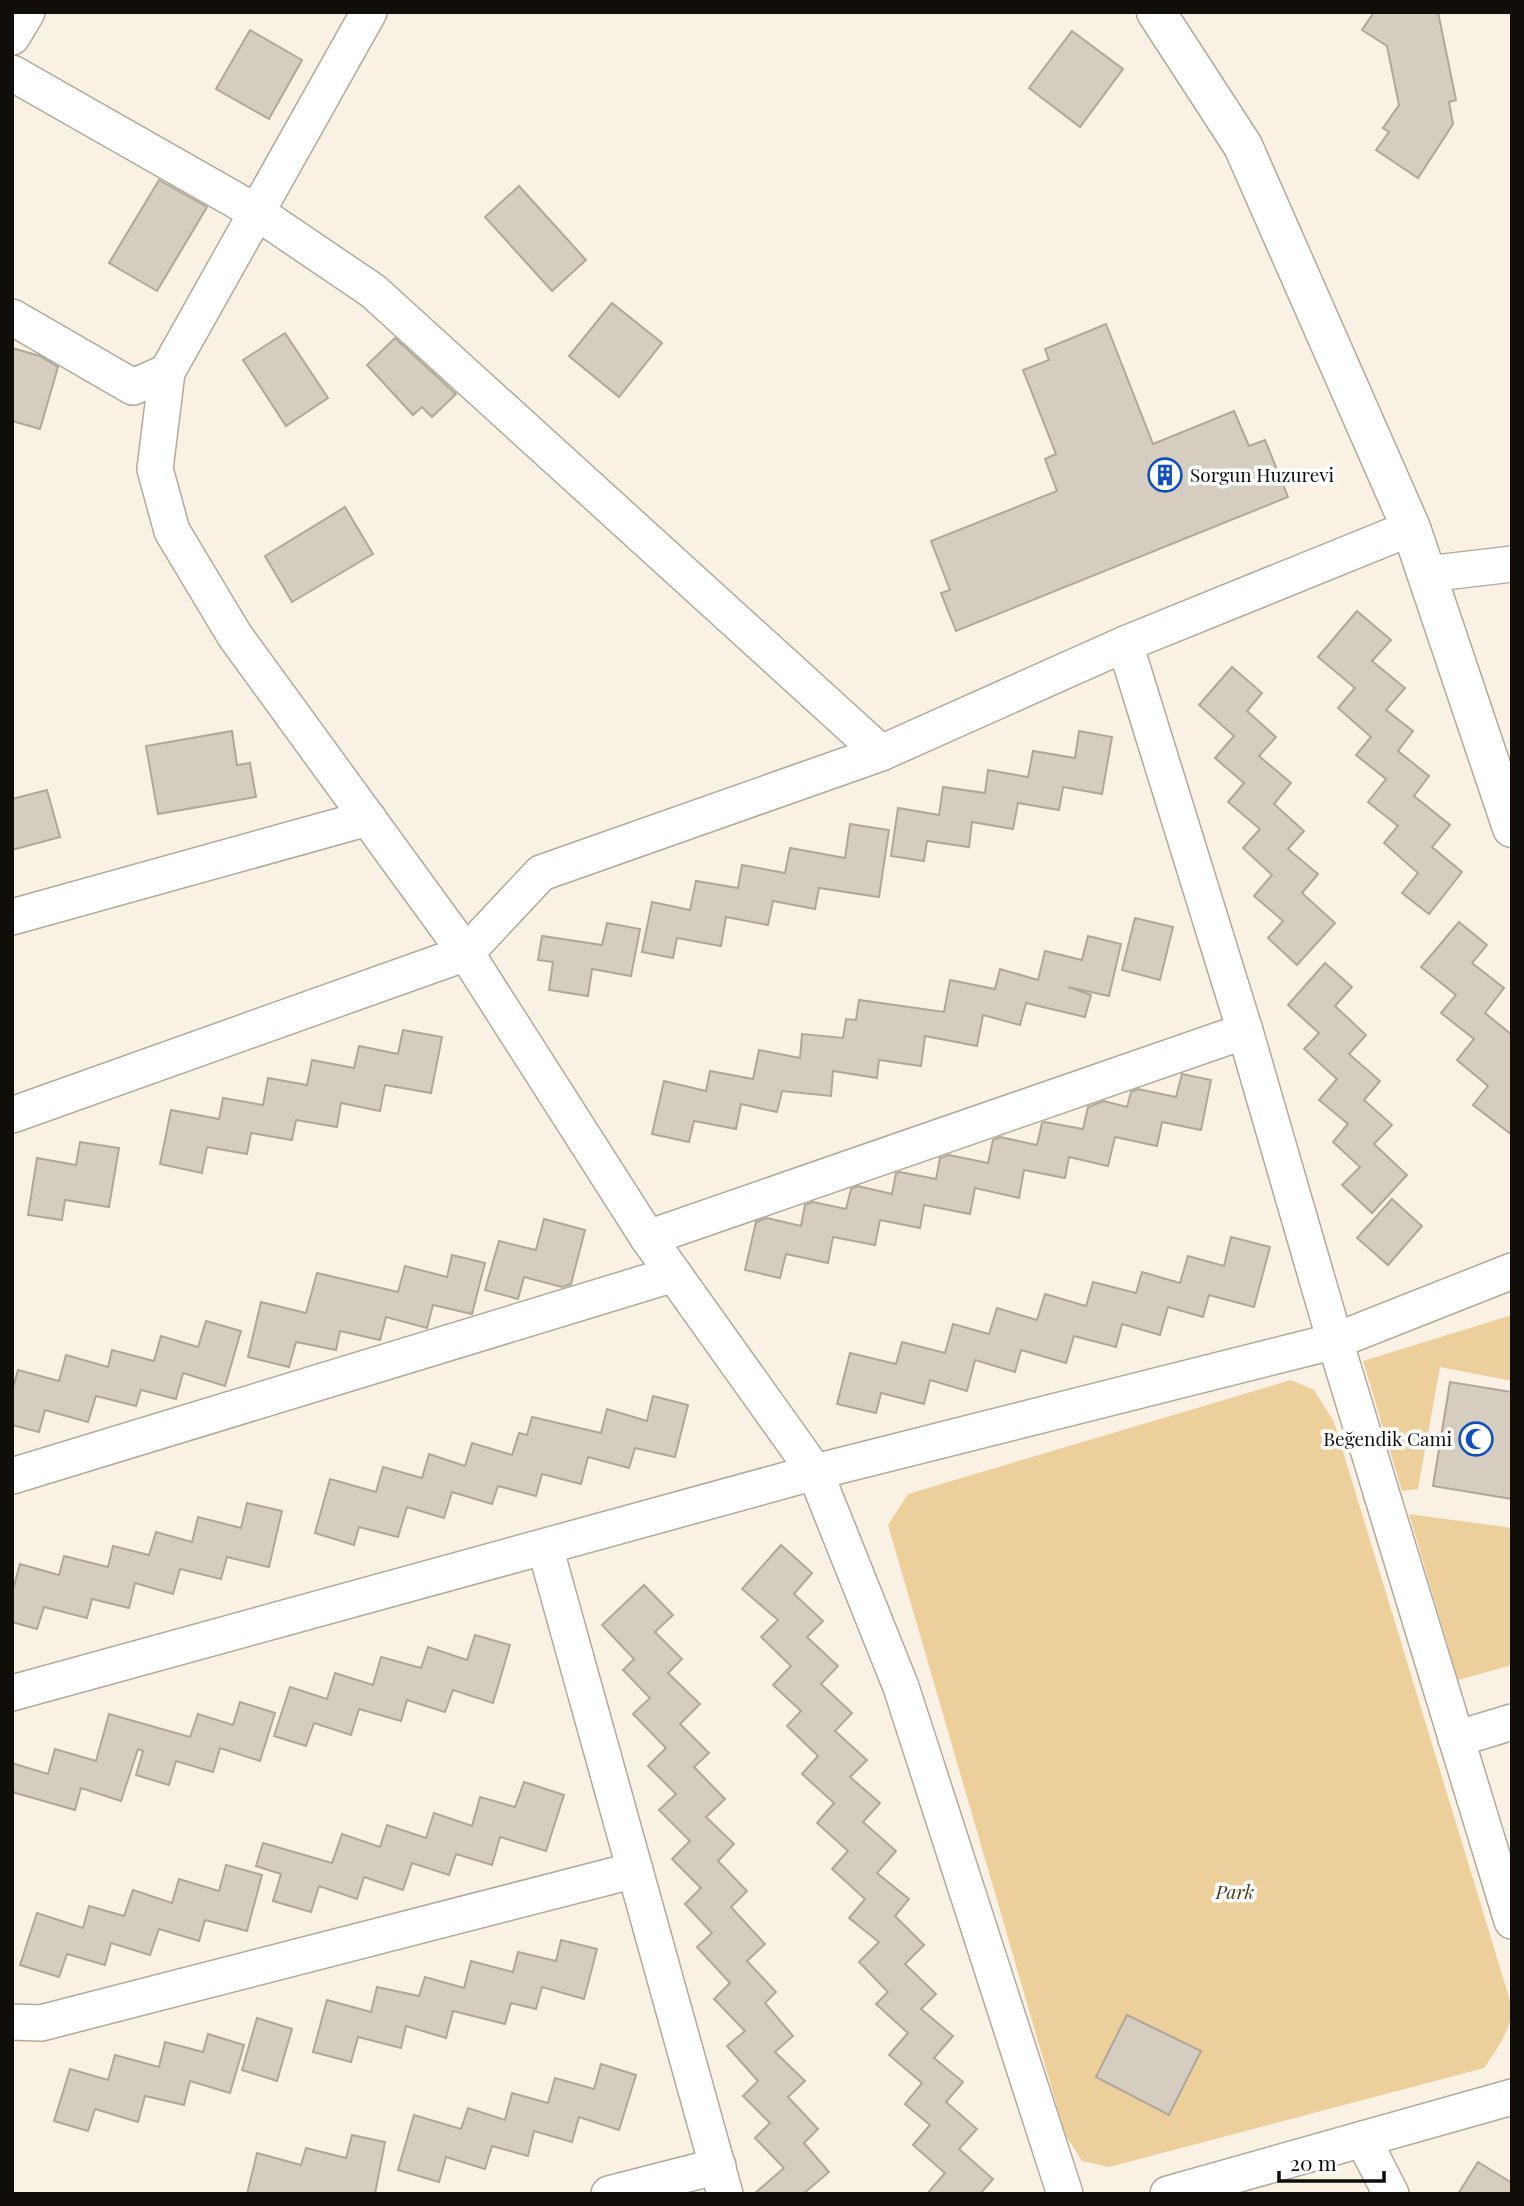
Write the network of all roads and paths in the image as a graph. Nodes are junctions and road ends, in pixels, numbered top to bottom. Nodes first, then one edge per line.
1 (26, 12) edge
2 (369, 12) edge
3 (1156, 12) edge
4 (12, 37) edge
5 (12, 73) edge
6 (258, 213) junction
7 (12, 317) edge
8 (167, 372) junction
9 (1411, 528) junction
10 (1512, 564) edge
11 (1427, 574) junction
12 (1125, 644) junction
13 (881, 753) junction
14 (368, 818) junction
15 (1512, 828) edge
16 (12, 917) edge
17 (466, 953) junction
18 (1245, 1031) junction
19 (12, 1115) edge
20 (648, 1238) junction
21 (1512, 1271) edge
22 (674, 1274) junction
23 (1335, 1340) junction
24 (815, 1472) junction
25 (12, 1476) edge
26 (545, 1547) junction
27 (12, 1693) edge
28 (1512, 1722) edge
29 (1456, 1739) junction
30 (635, 1870) junction
31 (1512, 1921) edge
32 (12, 2022) edge
33 (1512, 2097) edge
34 (1363, 2139) junction
35 (721, 2180) edge
36 (609, 2194) edge
37 (1065, 2194) edge
38 (1168, 2194) edge
39 (1391, 2194) edge

1 - 4 street
2 - 6 street
3 - 9 street
5 - 6 street
6 - 8 street
6 - 13 street
7 - 8 street
8 - 14 street
9 - 11 street
9 - 12 street
10 - 11 street
11 - 15 street
12 - 13 street
12 - 18 street
13 - 17 street
14 - 16 street
14 - 17 street
17 - 19 street
17 - 20 street
18 - 20 street
18 - 23 street
20 - 22 street
21 - 23 street
22 - 24 street
22 - 25 street
23 - 24 street
23 - 29 street
24 - 26 street
24 - 37 street
26 - 27 street
26 - 30 street
28 - 29 street
29 - 31 street
30 - 32 street
30 - 35 street
33 - 34 street
34 - 38 street
34 - 39 street
35 - 36 street

